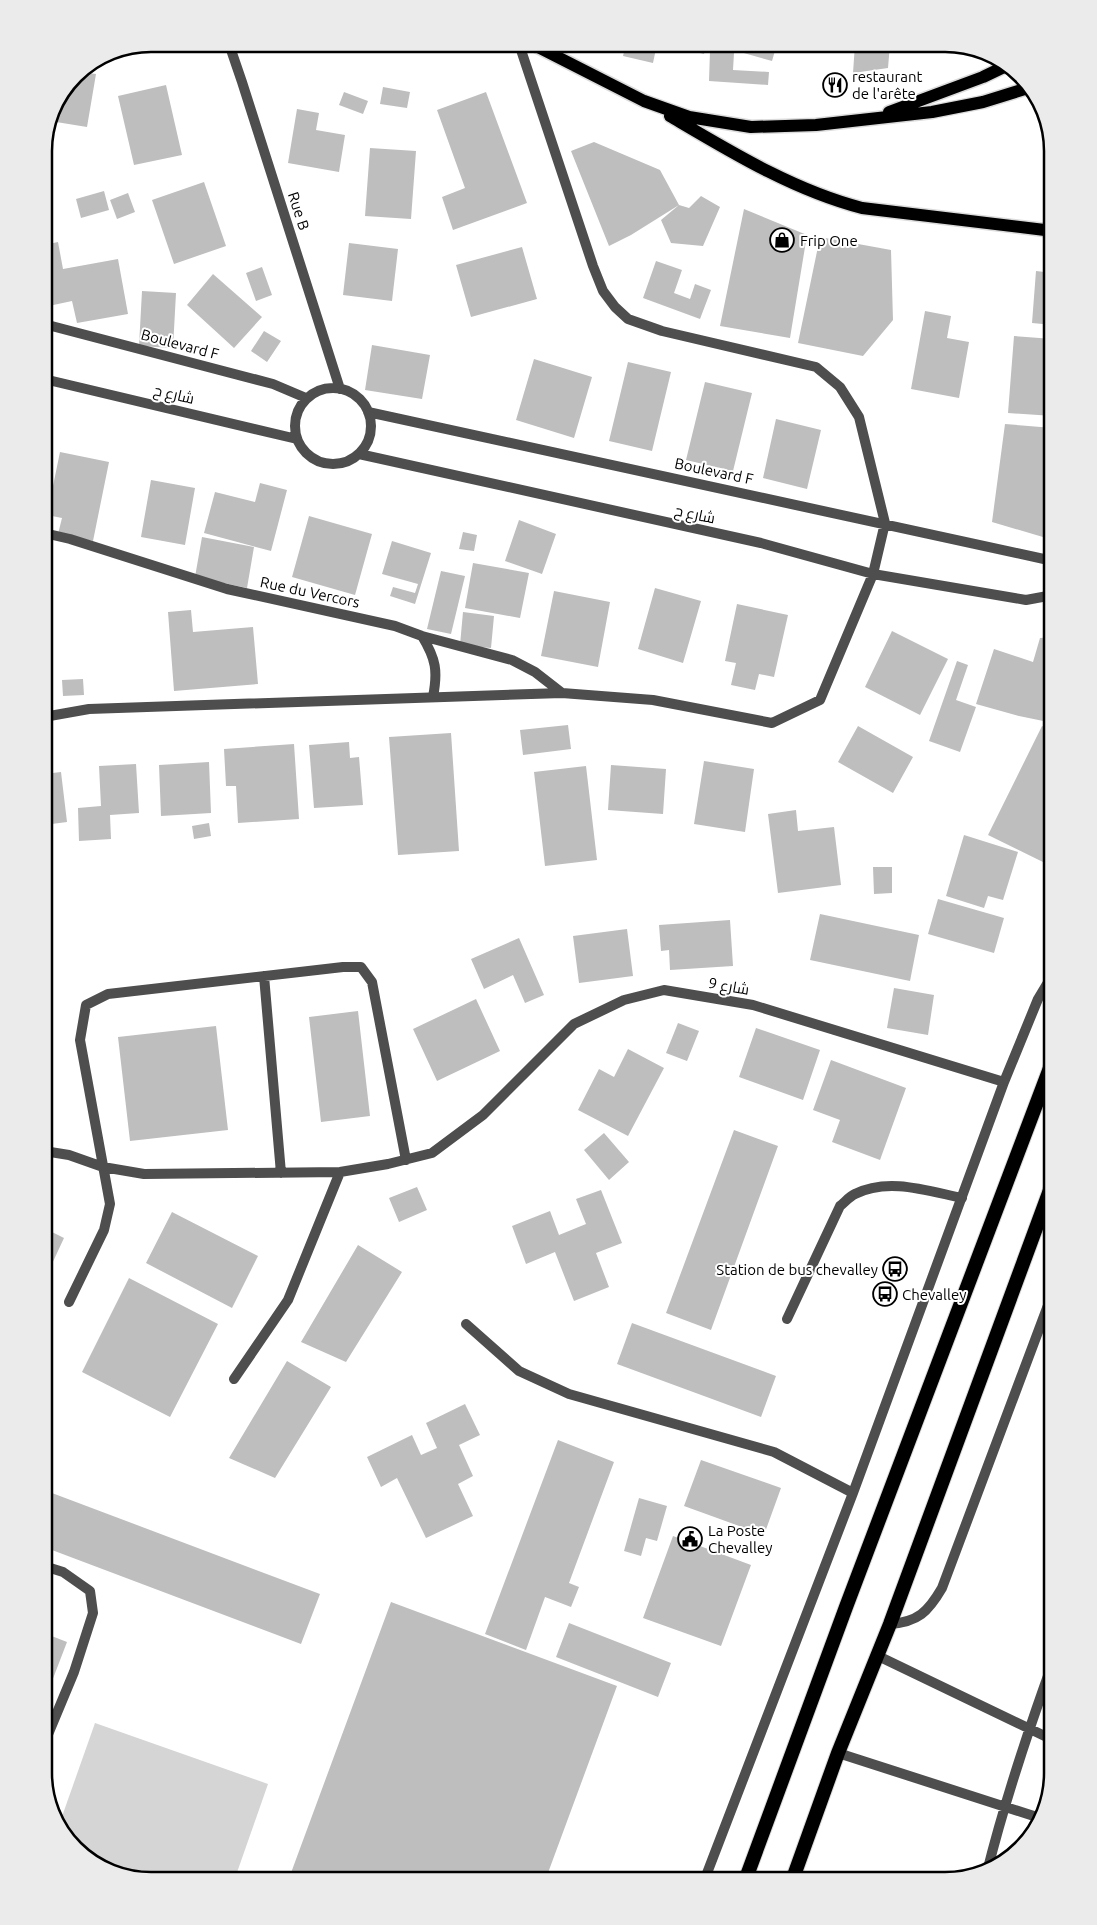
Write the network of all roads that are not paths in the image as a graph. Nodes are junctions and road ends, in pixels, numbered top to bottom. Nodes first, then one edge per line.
1 (232, 52) edge
2 (522, 52) edge
3 (550, 52) edge
4 (1000, 69) edge
5 (1023, 90) edge
6 (644, 101) junction
7 (872, 118) junction
8 (1044, 230) edge
9 (53, 326) edge
10 (53, 381) edge
11 (340, 389) junction
12 (306, 398) junction
13 (368, 412) junction
14 (297, 439) junction
15 (359, 454) junction
16 (885, 523) junction
17 (53, 535) edge
18 (1044, 559) edge
19 (872, 574) junction
20 (1044, 597) edge
21 (422, 636) junction
22 (562, 693) junction
23 (433, 697) junction
24 (53, 715) edge
25 (264, 976) junction
26 (1044, 991) edge
27 (1004, 1082) junction
28 (1044, 1084) edge
29 (52, 1152) edge
30 (406, 1160) junction
31 (103, 1167) junction
32 (340, 1172) junction
33 (281, 1173) junction
34 (962, 1198) junction
35 (1044, 1206) edge
36 (69, 1302) dead end
37 (1044, 1316) edge
38 (787, 1319) dead end
39 (466, 1324) dead end
40 (234, 1380) dead end
41 (853, 1493) junction
42 (52, 1569) edge
43 (890, 1624) junction
44 (876, 1655) junction
45 (1044, 1686) edge
46 (52, 1725) edge
47 (1028, 1729) junction
48 (1044, 1736) edge
49 (838, 1753) junction
50 (1004, 1807) junction
51 (1034, 1816) edge
52 (990, 1862) edge
53 (707, 1872) edge
54 (748, 1872) edge
55 (795, 1872) edge

1 - 11 street, Rue B
2 - 16 street
3 - 6 main road
4 - 7 main road
5 - 7 main road
6 - 7 main road
6 - 8 main road
9 - 12 street, Boulevard F
10 - 14 street, شارع ح
11 - 12 street
11 - 13 street
12 - 14 street
13 - 15 street
13 - 16 street, Boulevard F
14 - 15 street
15 - 19 street, شارع ح
16 - 18 street, Boulevard F
16 - 19 street
17 - 21 street, Rue du Vercors
19 - 20 street, شارع ح
19 - 22 street
21 - 22 street, Rue du Vercors
21 - 23 street
22 - 23 street
23 - 24 street
25 - 30 street
25 - 31 street
25 - 33 street
26 - 27 street
27 - 30 street, شارع 9
27 - 34 street
28 - 54 highway
29 - 31 street, شارع 9
30 - 32 street, شارع 9
31 - 33 street, شارع 9
31 - 36 street
32 - 33 street, شارع 9
32 - 40 street
34 - 38 street
34 - 41 street
35 - 43 highway
37 - 43 street
39 - 41 street
41 - 53 street
42 - 46 street
43 - 44 highway
44 - 47 street
44 - 49 highway
45 - 47 street
47 - 48 street
47 - 50 street
49 - 50 street
49 - 55 highway
50 - 51 street
50 - 52 street

